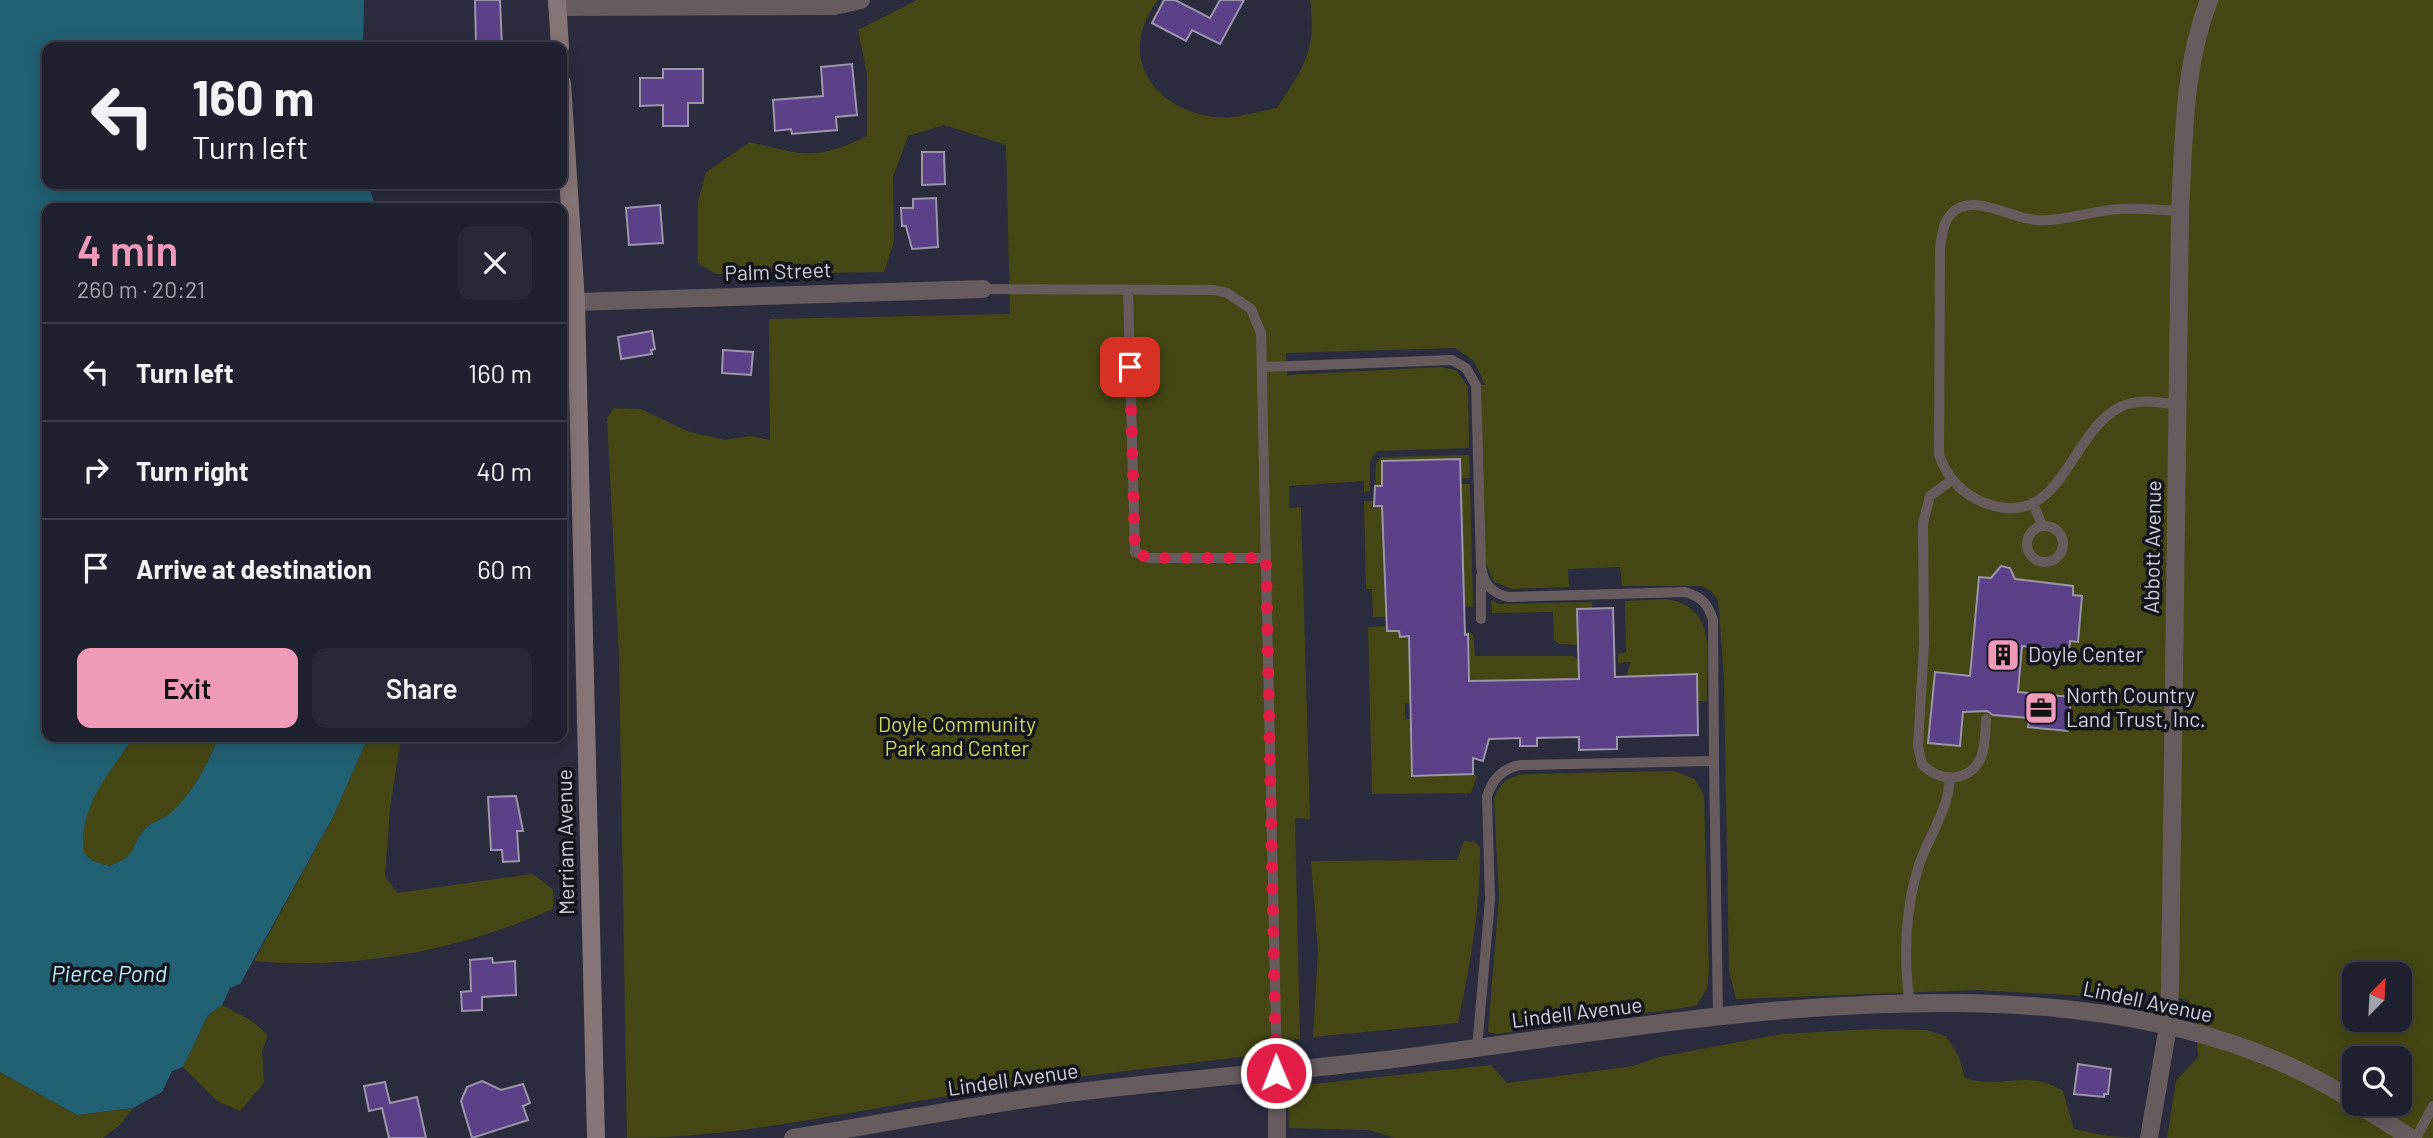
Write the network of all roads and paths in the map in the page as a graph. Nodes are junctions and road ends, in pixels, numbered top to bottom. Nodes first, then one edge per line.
1 (861, 0) edge
2 (2209, 0) edge
3 (557, 4) edge
4 (560, 42) edge
5 (567, 161) edge
6 (2180, 211) junction
7 (983, 289) joint
8 (1128, 292) junction
9 (576, 302) junction
10 (1262, 367) junction
11 (2178, 405) junction
12 (1952, 480) junction
13 (2033, 503) junction
14 (2042, 526) dead end
15 (1266, 558) junction
16 (1481, 566) junction
17 (1481, 619) dead end
18 (1986, 719) dead end
19 (1714, 761) junction
20 (1950, 779) junction
21 (1910, 1004) junction
22 (1718, 1018) junction
23 (2168, 1026) junction
24 (1477, 1048) junction
25 (1276, 1073) junction
26 (2342, 1094) edge
27 (2433, 1106) edge
28 (2377, 1116) edge
29 (596, 1138) edge
30 (793, 1138) edge
31 (1277, 1138) edge
32 (2149, 1138) edge
33 (2413, 1138) edge

1 - 3 street
2 - 6 street, Abbott Avenue
3 - 4 main road
5 - 9 main road, Merriam Avenue
6 - 11 street, Abbott Avenue
6 - 12 lane
7 - 8 lane
7 - 9 street, Palm Street
8 - 10 lane
8 - 15 lane
9 - 29 main road, Merriam Avenue
10 - 15 lane
10 - 16 lane
11 - 13 lane
11 - 23 street, Abbott Avenue
12 - 13 lane
12 - 20 lane
13 - 14 lane
15 - 25 lane
16 - 17 lane
16 - 19 lane
18 - 20 lane
19 - 22 lane
19 - 24 lane
20 - 21 lane
21 - 22 street, Lindell Avenue
21 - 23 street, Lindell Avenue
22 - 24 street, Lindell Avenue
23 - 26 street, Lindell Avenue
23 - 32 street, Abbott Avenue
24 - 25 street, Lindell Avenue
25 - 30 street, Lindell Avenue
25 - 31 street
27 - 33 lane
28 - 33 street, Lindell Avenue

